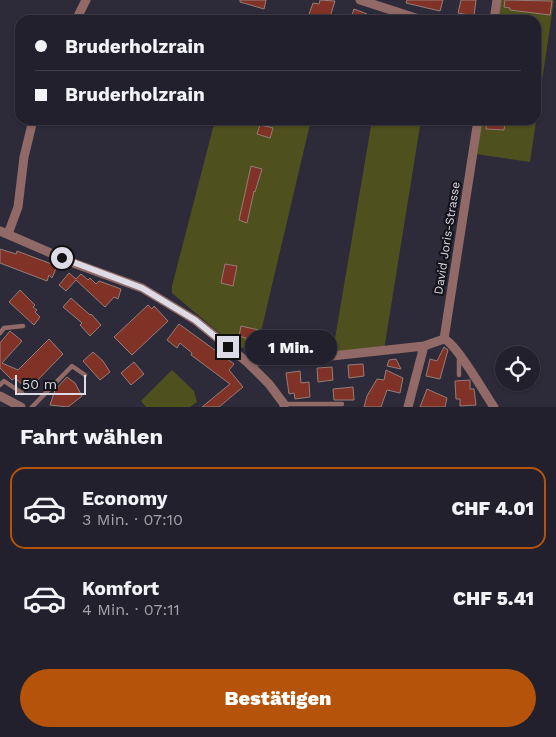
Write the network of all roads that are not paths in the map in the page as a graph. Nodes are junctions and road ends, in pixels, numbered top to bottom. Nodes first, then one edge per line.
1 (86, 0) edge
2 (360, 0) edge
3 (497, 0) edge
4 (78, 15) edge
5 (406, 15) edge
6 (495, 15) edge
7 (32, 125) edge
8 (477, 125) edge
9 (4, 232) edge
10 (23, 326) dead end
11 (0, 333) edge
12 (444, 339) junction
13 (424, 346) junction
14 (459, 354) junction
15 (247, 362) junction
16 (84, 375) dead end
17 (459, 375) dead end
18 (0, 385) edge
19 (22, 393) dead end
20 (0, 396) edge
21 (342, 404) dead end
22 (284, 405) edge
23 (21, 407) edge
24 (32, 407) edge
25 (408, 407) edge
26 (494, 407) edge

1 - 4 street
2 - 5 street
3 - 6 street
7 - 9 street
8 - 12 street, David Joris-Strasse
9 - 15 street
10 - 11 lane
12 - 13 street
12 - 14 street
13 - 15 street
13 - 25 street
14 - 17 lane
14 - 26 street
15 - 22 street
16 - 24 lane
18 - 19 lane
20 - 23 street
21 - 22 lane

